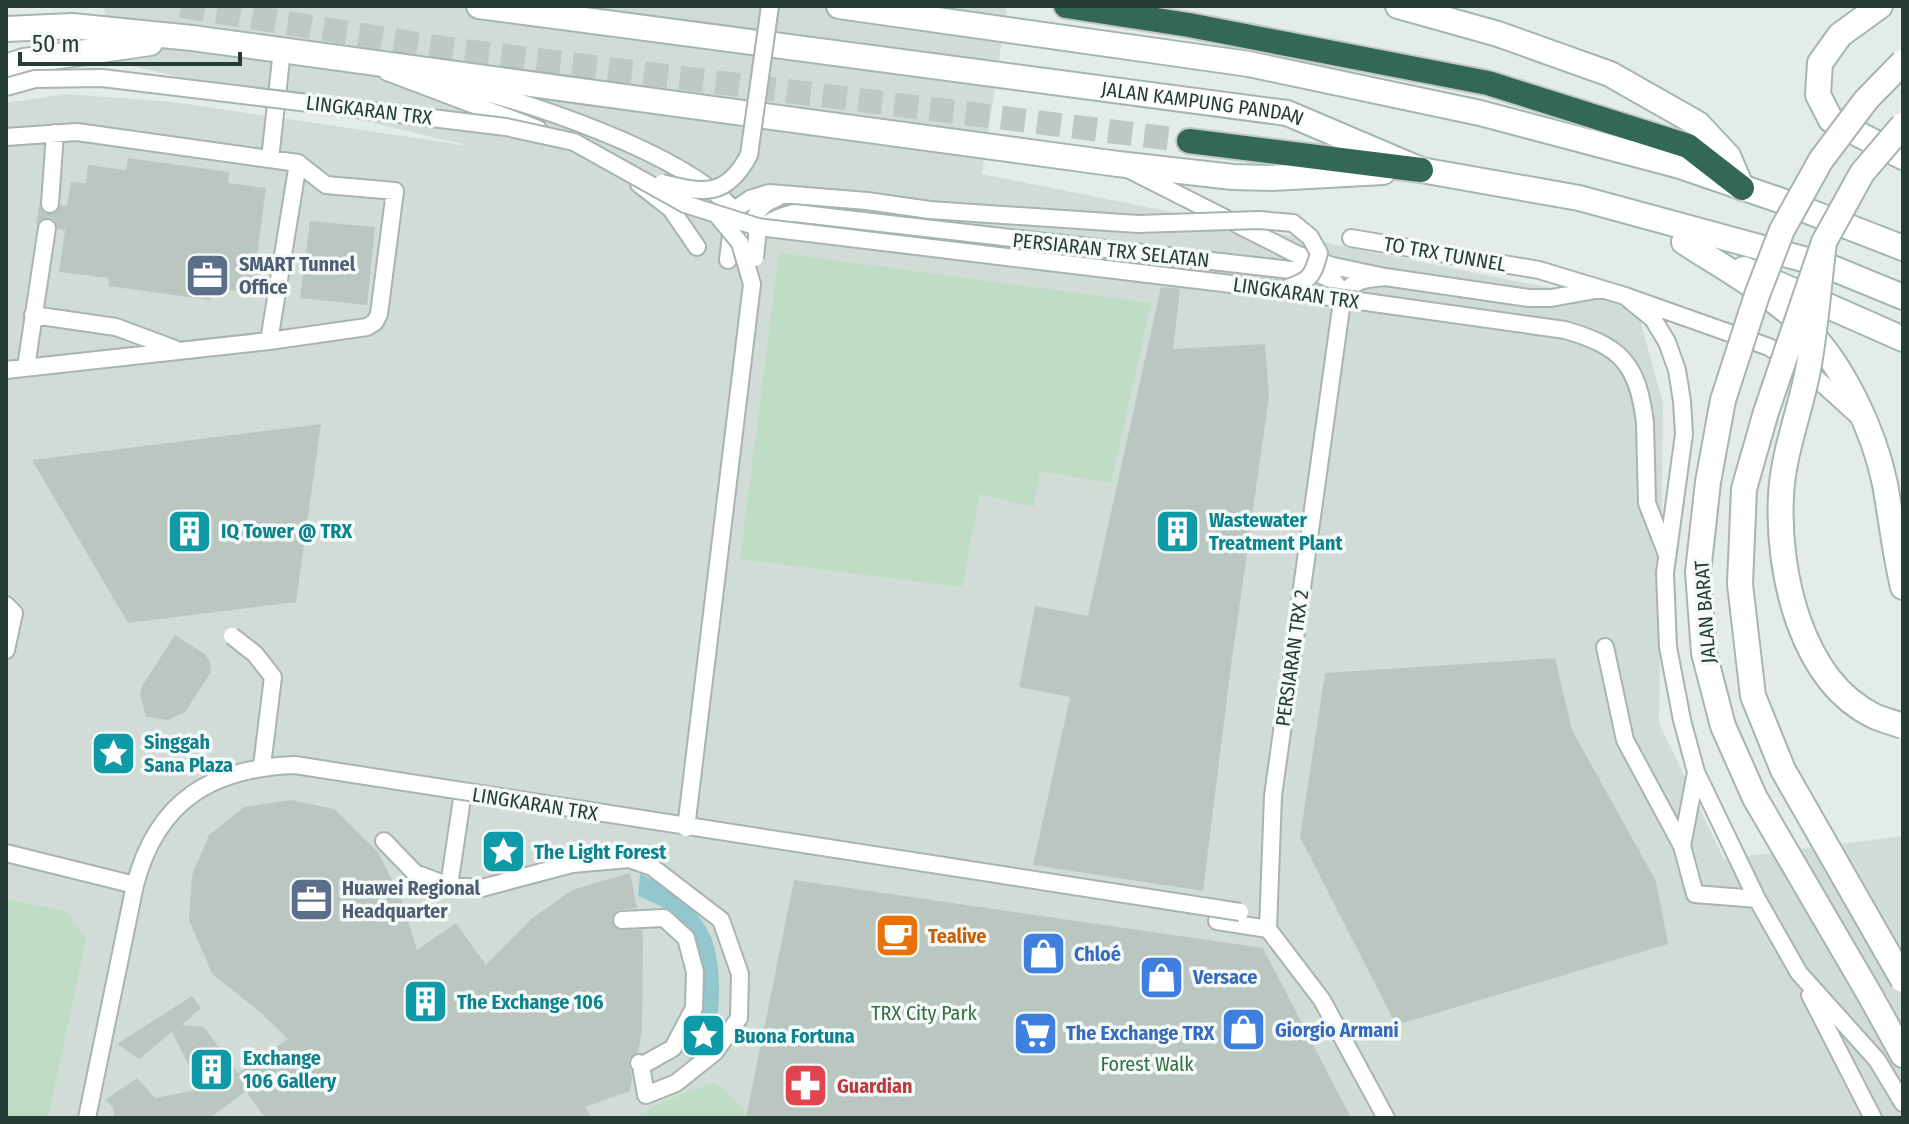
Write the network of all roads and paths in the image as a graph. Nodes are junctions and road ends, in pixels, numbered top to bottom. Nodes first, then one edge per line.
1 (57, 6) edge
2 (479, 6) edge
3 (770, 6) edge
4 (839, 6) edge
5 (1066, 6) edge
6 (1398, 6) edge
7 (1880, 6) edge
8 (72, 26) junction
9 (6, 29) edge
10 (192, 38) junction
11 (282, 50) junction
12 (355, 59) junction
13 (1903, 62) edge
14 (6, 67) edge
15 (6, 87) edge
16 (1903, 125) edge
17 (55, 133) junction
18 (6, 137) edge
19 (1189, 141) tunnel mouth
20 (574, 142) junction
21 (1903, 157) edge
22 (270, 159) junction
23 (298, 163) junction
24 (1118, 164) junction
25 (1421, 170) junction
26 (1742, 188) junction
27 (797, 194) junction
28 (1579, 198) junction
29 (50, 204) dead end
30 (734, 210) junction
31 (715, 213) junction
32 (758, 227) junction
33 (47, 228) dead end
34 (1351, 238) dead end
35 (1684, 242) junction
36 (1824, 242) junction
37 (697, 247) dead end
38 (1903, 248) edge
39 (728, 260) dead end
40 (1385, 277) junction
41 (752, 284) junction
42 (1604, 289) junction
43 (1281, 290) junction
44 (1343, 294) junction
45 (1625, 296) junction
46 (1903, 297) edge
47 (33, 315) junction
48 (1903, 339) edge
49 (269, 341) junction
50 (178, 351) junction
51 (26, 367) junction
52 (6, 370) edge
53 (1866, 424) junction
54 (1667, 554) junction
55 (1903, 587) edge
56 (6, 605) edge
57 (232, 636) dead end
58 (1605, 647) dead end
59 (6, 650) edge
60 (1903, 726) edge
61 (262, 766) junction
62 (1696, 772) junction
63 (463, 792) junction
64 (686, 828) junction
65 (384, 841) dead end
66 (1682, 846) junction
67 (6, 853) edge
68 (135, 885) junction
69 (449, 886) junction
70 (1757, 899) junction
71 (1240, 912) dead end
72 (622, 920) dead end
73 (1217, 921) dead end
74 (1268, 929) junction
75 (1799, 973) junction
76 (1903, 980) edge
77 (1322, 1000) junction
78 (1903, 1055) edge
79 (1903, 1103) edge
80 (87, 1118) edge
81 (1374, 1118) edge
82 (1386, 1118) edge
83 (1873, 1118) edge

1 - 8 main road
2 - 25 main road, JALAN KAMPUNG PANDAN
3 - 20 lane, bridge
4 - 26 main road
5 - 26 highway
6 - 26 main road
7 - 21 main road
8 - 9 main road
8 - 10 main road
10 - 11 main road
10 - 14 main road
11 - 12 main road
11 - 22 lane
12 - 24 main road
12 - 30 lane
12 - 37 lane
13 - 78 main road, JALAN BARAT, bridge
15 - 20 lane, LINGKARAN TRX, bridge
16 - 36 main road, bridge
17 - 18 lane
17 - 22 lane
17 - 29 lane
19 - 25 highway
20 - 31 lane, LINGKARAN TRX, bridge
22 - 23 lane
23 - 49 lane
23 - 49 lane
24 - 25 main road
24 - 40 lane
25 - 28 main road, JALAN KAMPUNG PANDAN
26 - 38 main road
27 - 30 lane
27 - 43 lane, bridge
27 - 44 lane, PERSIARAN TRX SELATAN
28 - 35 main road
28 - 46 main road, JALAN KAMPUNG PANDAN
30 - 39 lane
31 - 32 lane, LINGKARAN TRX, bridge
31 - 41 lane, bridge
32 - 41 lane, bridge
32 - 43 lane, LINGKARAN TRX, bridge
33 - 47 lane
34 - 42 lane, TO TRX TUNNEL
35 - 48 main road
35 - 53 main road
36 - 60 main road, bridge
36 - 76 main road, JALAN BARAT, bridge
40 - 42 lane
40 - 44 lane
41 - 64 lane, bridge
42 - 45 lane, TO TRX TUNNEL
43 - 54 lane, LINGKARAN TRX, bridge
44 - 74 lane, PERSIARAN TRX 2
45 - 53 lane, TO TRX TUNNEL
45 - 54 lane
47 - 50 lane
47 - 51 lane
49 - 50 lane
50 - 51 lane
51 - 52 lane
53 - 55 main road
54 - 62 lane
56 - 59 lane
57 - 61 lane, bridge
58 - 66 lane
61 - 63 lane, LINGKARAN TRX, bridge
61 - 68 lane, LINGKARAN TRX, bridge
62 - 66 lane
62 - 70 lane
63 - 64 lane, LINGKARAN TRX, bridge
63 - 69 lane
64 - 71 lane, LINGKARAN TRX, bridge
65 - 69 lane
66 - 70 lane
67 - 68 lane, bridge
68 - 80 lane, LINGKARAN TRX, bridge
69 - 72 lane
70 - 75 lane
73 - 74 lane
74 - 77 lane
75 - 79 lane
75 - 83 lane
77 - 81 lane
77 - 82 lane

